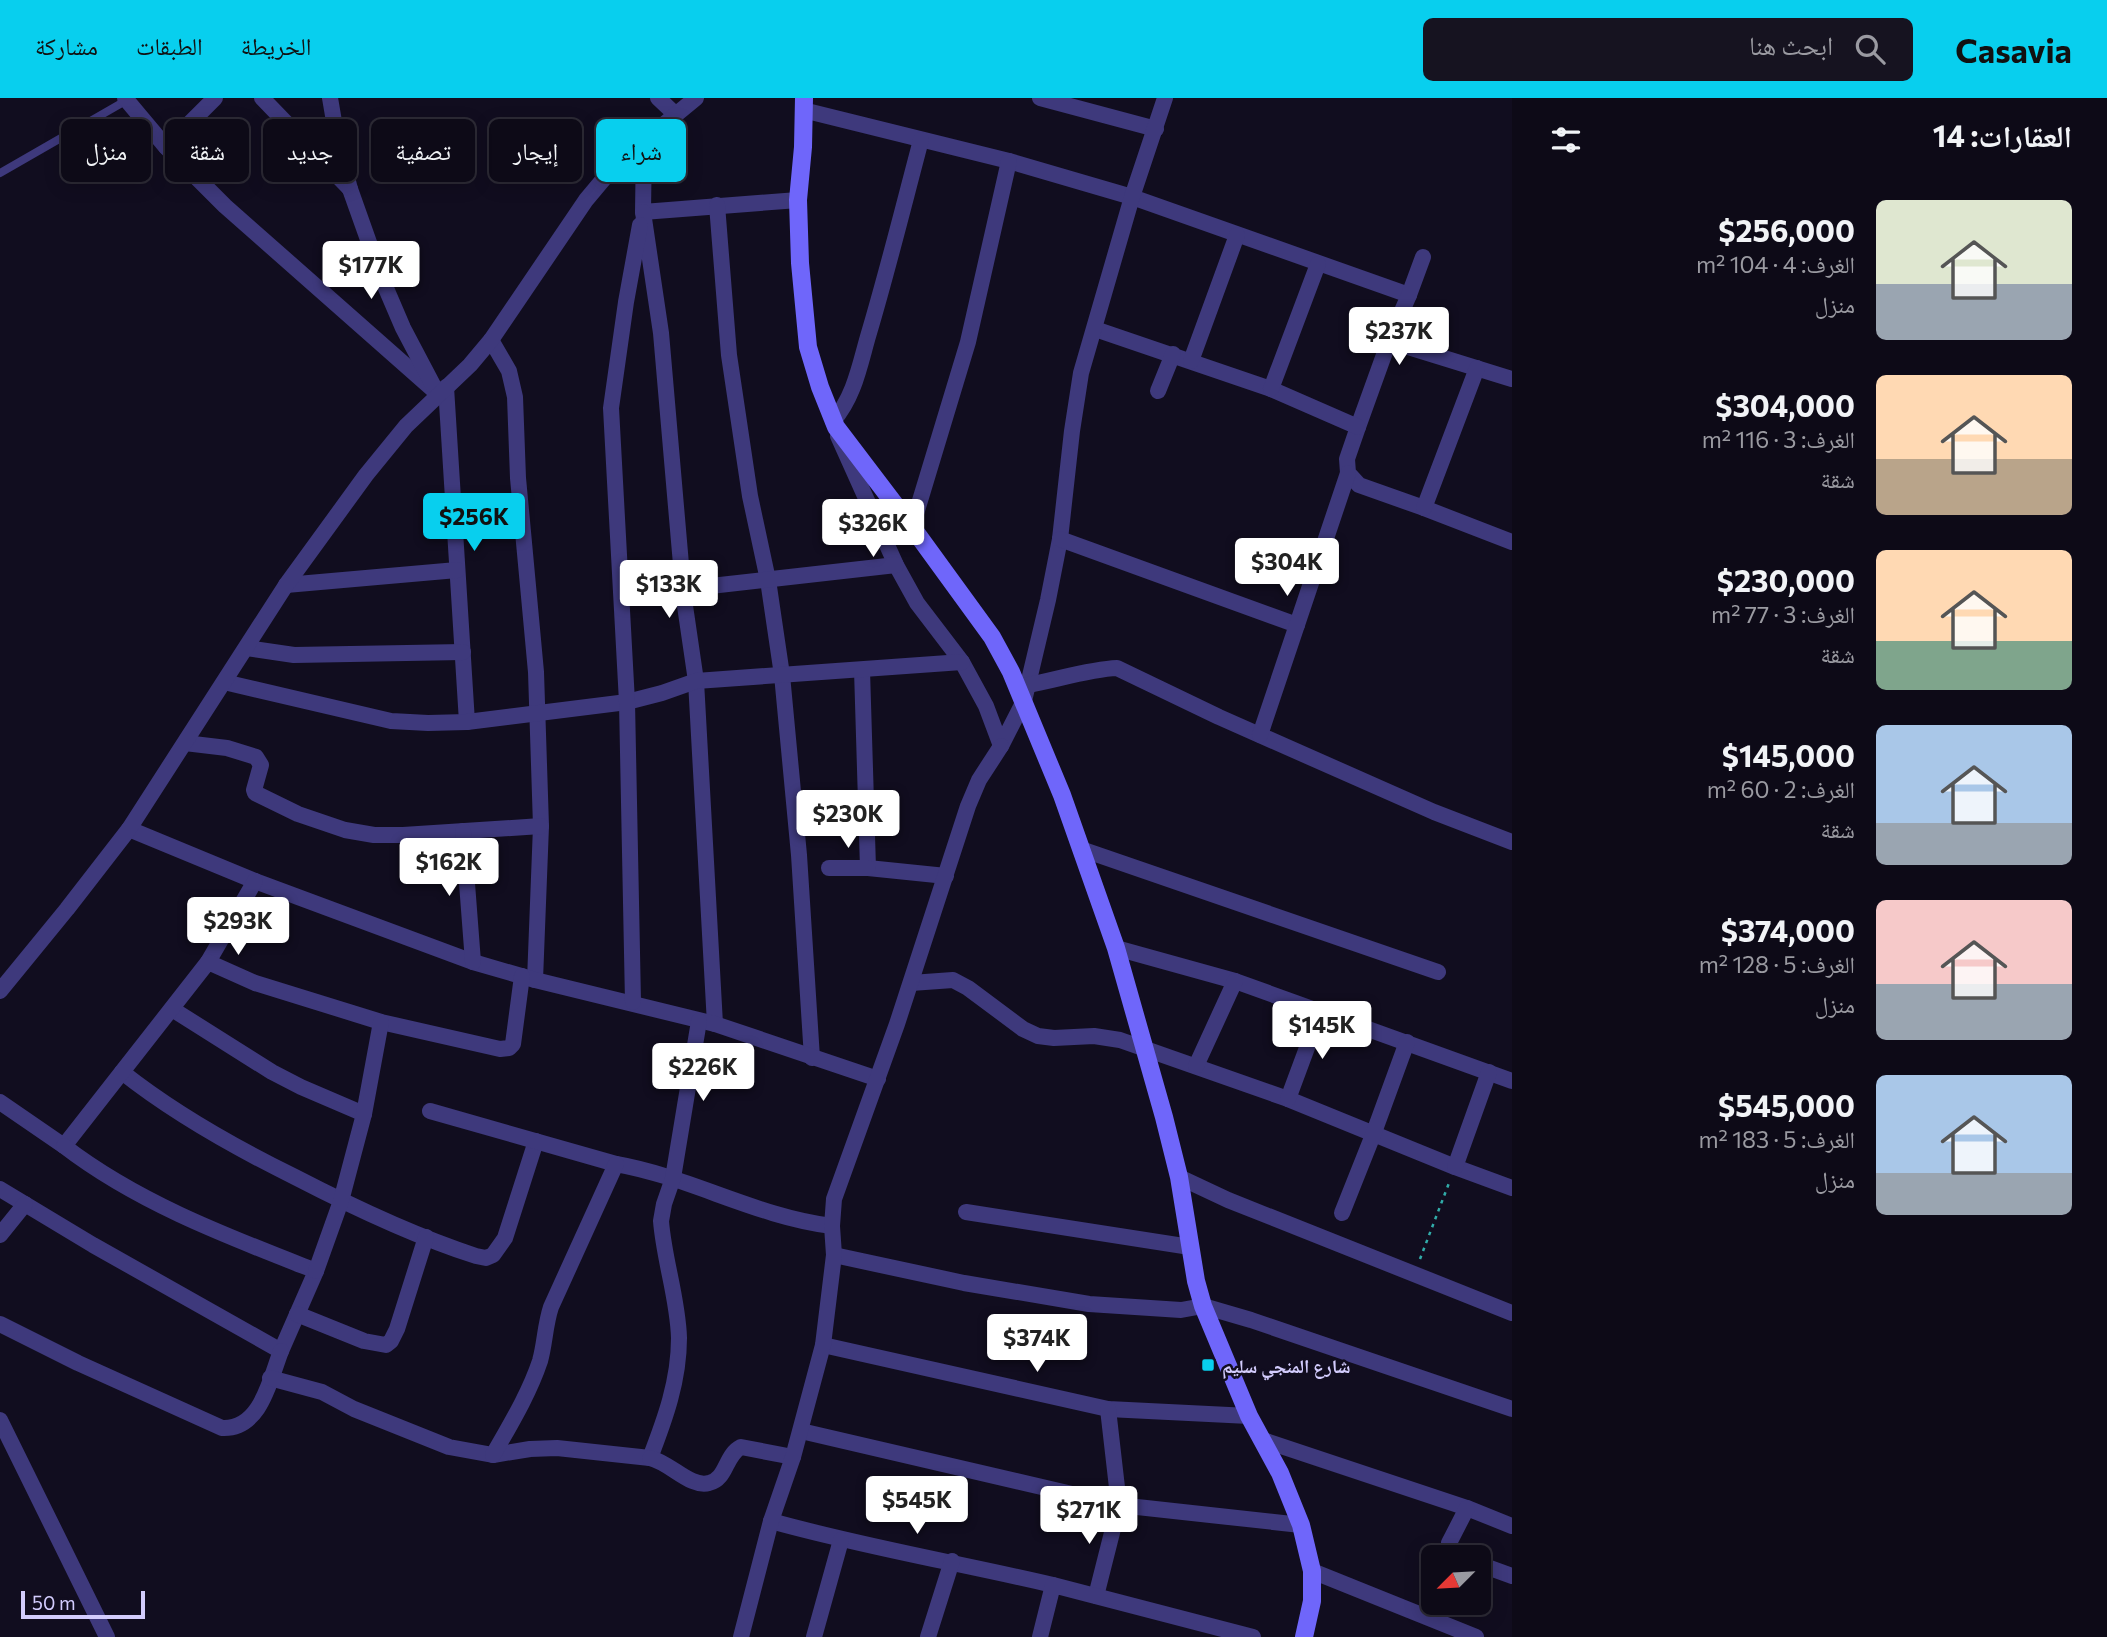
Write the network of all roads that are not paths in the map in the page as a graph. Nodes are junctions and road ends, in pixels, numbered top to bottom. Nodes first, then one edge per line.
1 (215, 98) edge
2 (262, 98) edge
3 (330, 98) edge
4 (658, 98) edge
5 (696, 98) edge
6 (1040, 98) edge
7 (1165, 98) edge
8 (126, 99) edge
9 (803, 104) edge
10 (675, 114) junction
11 (194, 119) edge
12 (669, 119) edge
13 (1156, 129) junction
14 (920, 140) junction
15 (165, 146) edge
16 (1009, 161) junction
17 (0, 173) edge
18 (202, 182) edge
19 (601, 182) edge
20 (643, 182) edge
21 (350, 189) junction
22 (1132, 197) junction
23 (798, 200) junction
24 (717, 205) junction
25 (643, 212) junction
26 (1237, 235) junction
27 (1423, 257) dead end
28 (1318, 264) junction
29 (1409, 296) junction
30 (1095, 329) junction
31 (491, 340) junction
32 (1389, 341) junction
33 (1173, 354) junction
34 (1191, 361) junction
35 (1477, 368) junction
36 (1512, 379) edge
37 (442, 390) junction
38 (1271, 390) junction
39 (1158, 391) dead end
40 (834, 424) junction
41 (1358, 427) junction
42 (1348, 473) junction
43 (1424, 508) junction
44 (912, 527) junction
45 (1060, 539) junction
46 (1511, 540) edge
47 (896, 565) junction
48 (457, 570) junction
49 (768, 580) junction
50 (286, 585) junction
51 (684, 589) junction
52 (1297, 625) junction
53 (247, 648) junction
54 (463, 652) junction
55 (962, 662) junction
56 (862, 670) junction
57 (782, 675) junction
58 (696, 681) junction
59 (224, 682) junction
60 (1026, 693) junction
61 (628, 702) junction
62 (536, 714) junction
63 (467, 722) junction
64 (1260, 735) junction
65 (185, 743) junction
66 (1001, 746) junction
67 (541, 826) junction
68 (129, 829) junction
69 (463, 831) junction
70 (1512, 842) edge
71 (1081, 849) junction
72 (867, 868) junction
73 (829, 869) dead end
74 (946, 876) junction
75 (255, 881) junction
76 (1116, 948) junction
77 (208, 962) junction
78 (473, 962) junction
79 (1438, 972) dead end
80 (529, 978) junction
81 (1234, 981) junction
82 (911, 983) junction
83 (0, 991) edge
84 (633, 1002) junction
85 (172, 1009) junction
86 (1321, 1010) junction
87 (381, 1022) junction
88 (707, 1023) junction
89 (1407, 1042) junction
90 (1145, 1048) junction
91 (812, 1058) junction
92 (1196, 1066) junction
93 (122, 1072) junction
94 (1489, 1072) junction
95 (878, 1079) junction
96 (1512, 1081) edge
97 (1288, 1099) junction
98 (0, 1102) edge
99 (429, 1111) dead end
100 (364, 1114) junction
101 (1373, 1135) junction
102 (536, 1141) junction
103 (64, 1146) junction
104 (616, 1164) junction
105 (1455, 1167) junction
106 (1179, 1177) junction
107 (673, 1178) junction
108 (1512, 1188) edge
109 (0, 1189) edge
110 (341, 1201) junction
111 (24, 1204) junction
112 (966, 1212) dead end
113 (1342, 1213) dead end
114 (832, 1226) junction
115 (0, 1235) edge
116 (426, 1237) junction
117 (1190, 1247) junction
118 (834, 1255) junction
119 (316, 1271) junction
120 (1203, 1307) junction
121 (1512, 1313) edge
122 (297, 1314) junction
123 (0, 1324) edge
124 (823, 1345) junction
125 (281, 1351) junction
126 (270, 1378) junction
127 (1108, 1409) junction
128 (1512, 1409) edge
129 (1249, 1416) junction
130 (0, 1420) edge
131 (801, 1432) junction
132 (1262, 1440) junction
133 (494, 1455) junction
134 (793, 1457) junction
135 (649, 1458) junction
136 (1119, 1505) junction
137 (1467, 1508) junction
138 (771, 1521) junction
139 (1301, 1525) junction
140 (1512, 1526) edge
141 (841, 1541) junction
142 (1450, 1545) edge
143 (952, 1561) junction
144 (1491, 1568) edge
145 (1312, 1571) junction
146 (1512, 1576) edge
147 (1053, 1585) junction
148 (1096, 1596) junction
149 (107, 1637) edge
150 (741, 1637) edge
151 (814, 1637) edge
152 (928, 1637) edge
153 (1040, 1637) edge
154 (1253, 1637) edge
155 (1304, 1637) edge
156 (1476, 1637) edge

1 - 11 street
2 - 21 street
3 - 21 street
4 - 10 street
5 - 10 street
6 - 13 street
7 - 13 street
8 - 15 street
8 - 17 lane
9 - 14 street
9 - 23 street
10 - 12 street
13 - 22 street
14 - 16 street
14 - 40 street
16 - 22 street
16 - 44 street
18 - 37 street
19 - 31 street
20 - 25 street
21 - 37 street
22 - 26 street
22 - 30 street
23 - 24 street
23 - 40 street
24 - 25 street
24 - 49 street
25 - 51 street
25 - 61 street
26 - 28 street
26 - 34 street
27 - 29 street
28 - 29 street
28 - 38 street
29 - 32 street
30 - 33 street
30 - 45 street
31 - 37 street
31 - 62 street
32 - 35 street
32 - 41 street
33 - 34 street
33 - 39 street
34 - 38 street
35 - 36 street
35 - 43 street
37 - 48 street
37 - 50 street
38 - 41 street
40 - 44 street
40 - 47 street
41 - 42 street
42 - 43 street
42 - 52 street
43 - 46 street
44 - 60 street
45 - 52 street
45 - 60 street
47 - 49 street
47 - 55 street
48 - 50 street
48 - 54 street
49 - 51 street
49 - 57 street
50 - 53 street
51 - 58 street
52 - 64 street
53 - 54 street
53 - 59 street
54 - 63 street
55 - 56 street
55 - 66 street
56 - 57 street
56 - 72 street
57 - 58 street
57 - 91 street
58 - 61 street
58 - 88 street
59 - 63 street
59 - 65 street
60 - 64 street
60 - 66 street
60 - 71 street
61 - 62 street
61 - 84 street
62 - 63 street
62 - 67 street
64 - 70 street
65 - 68 street
65 - 69 street
66 - 74 street
67 - 69 street
67 - 80 street
68 - 75 street
68 - 83 street
69 - 78 street
71 - 76 street
71 - 79 street
72 - 73 street
72 - 74 street
74 - 82 street
75 - 77 street
75 - 78 street
76 - 81 street
76 - 90 street
77 - 85 street
77 - 87 street
78 - 80 street
80 - 84 street
80 - 87 street
81 - 86 street
81 - 92 street
82 - 90 street
82 - 95 street
84 - 88 street
85 - 93 street
85 - 100 street
86 - 89 street
86 - 97 street
87 - 100 street
88 - 91 street
88 - 107 street
89 - 94 street
89 - 101 street
90 - 92 street
90 - 106 street
91 - 95 street
92 - 97 street
93 - 103 street
93 - 110 street
94 - 96 street
94 - 105 street
95 - 114 street
97 - 101 street
98 - 103 street
99 - 102 street
100 - 110 street
101 - 105 street
101 - 113 street
102 - 104 street
102 - 116 street
103 - 119 street
104 - 107 street
104 - 133 street
105 - 108 street
106 - 117 street
106 - 121 street
107 - 114 street
107 - 135 street
109 - 111 street
110 - 116 street
110 - 119 street
111 - 115 street
111 - 125 street
112 - 117 street
114 - 118 street
116 - 122 street
117 - 120 street
118 - 120 street
118 - 124 street
119 - 122 street
120 - 128 street
120 - 129 street
122 - 125 street
123 - 126 street
124 - 127 street
124 - 131 street
125 - 126 street
126 - 133 street
127 - 129 street
127 - 136 street
129 - 132 street
130 - 149 street
131 - 134 street
131 - 136 street
132 - 137 street
132 - 139 street
133 - 135 street
134 - 135 street
134 - 138 street
136 - 139 street
136 - 148 street
137 - 140 street
137 - 142 street
138 - 141 street
138 - 150 street
139 - 145 street
141 - 143 street
141 - 151 street
143 - 147 street
143 - 152 street
144 - 146 street
145 - 155 street
145 - 156 street
147 - 148 street
147 - 153 street
148 - 154 street

